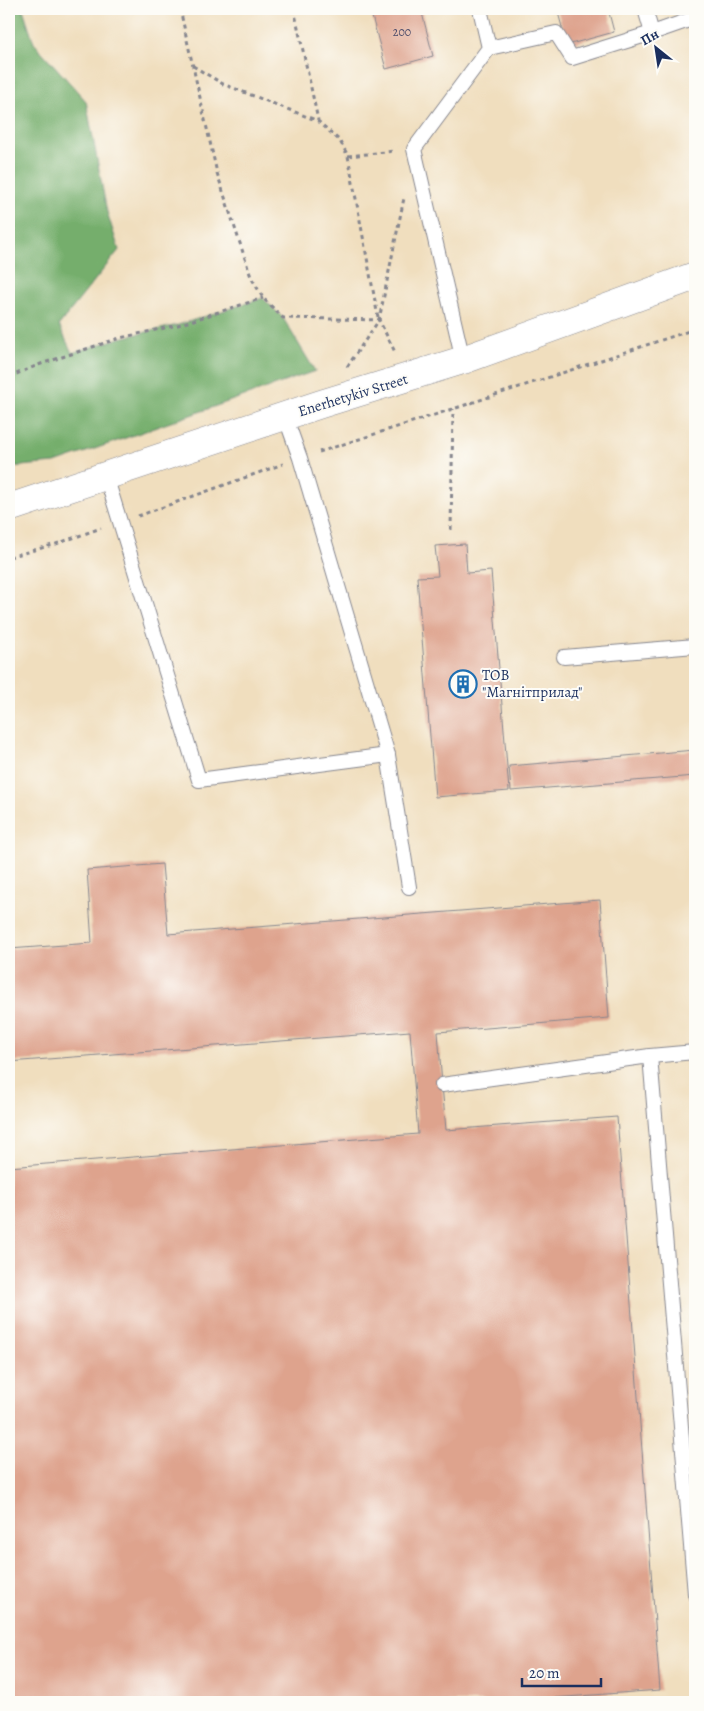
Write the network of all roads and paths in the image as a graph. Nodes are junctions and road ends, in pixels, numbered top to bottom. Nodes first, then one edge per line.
1 (180, 9) edge
2 (294, 9) edge
3 (480, 9) edge
4 (645, 9) edge
5 (695, 18) edge
6 (652, 33) junction
7 (488, 48) junction
8 (193, 66) junction
9 (318, 121) junction
10 (414, 149) junction
11 (348, 156) junction
12 (404, 196) dead end
13 (695, 276) edge
14 (262, 298) junction
15 (379, 320) junction
16 (695, 328) edge
17 (691, 330) junction
18 (695, 350) edge
19 (464, 360) junction
20 (9, 377) edge
21 (407, 378) junction
22 (321, 404) junction
23 (453, 409) junction
24 (285, 416) junction
25 (300, 458) junction
26 (106, 476) junction
27 (9, 508) edge
28 (119, 522) junction
29 (451, 530) dead end
30 (9, 557) edge
31 (695, 646) edge
32 (564, 656) dead end
33 (388, 755) junction
34 (409, 887) dead end
35 (695, 1052) edge
36 (650, 1056) junction
37 (442, 1085) dead end
38 (695, 1594) edge

1 - 8 path
2 - 9 path
3 - 7 lane
4 - 6 lane
5 - 6 lane
6 - 7 lane
7 - 10 lane
8 - 9 path
8 - 14 path
9 - 11 path
10 - 11 path
10 - 19 lane
11 - 15 path
12 - 15 path
13 - 19 main road, Enerhetykiv Street
14 - 15 path
14 - 20 path
15 - 21 path
15 - 22 path
16 - 17 path
17 - 18 path
17 - 23 path
19 - 21 main road, Enerhetykiv Street
21 - 22 main road, Enerhetykiv Street
22 - 24 main road, Enerhetykiv Street
23 - 25 path
23 - 29 path
24 - 25 lane
24 - 26 main road, Enerhetykiv Street
25 - 28 path
25 - 33 lane
26 - 27 main road, Enerhetykiv Street
26 - 28 lane
28 - 30 path
28 - 33 lane
31 - 32 lane
33 - 34 lane
35 - 36 lane
36 - 37 lane
36 - 38 lane

